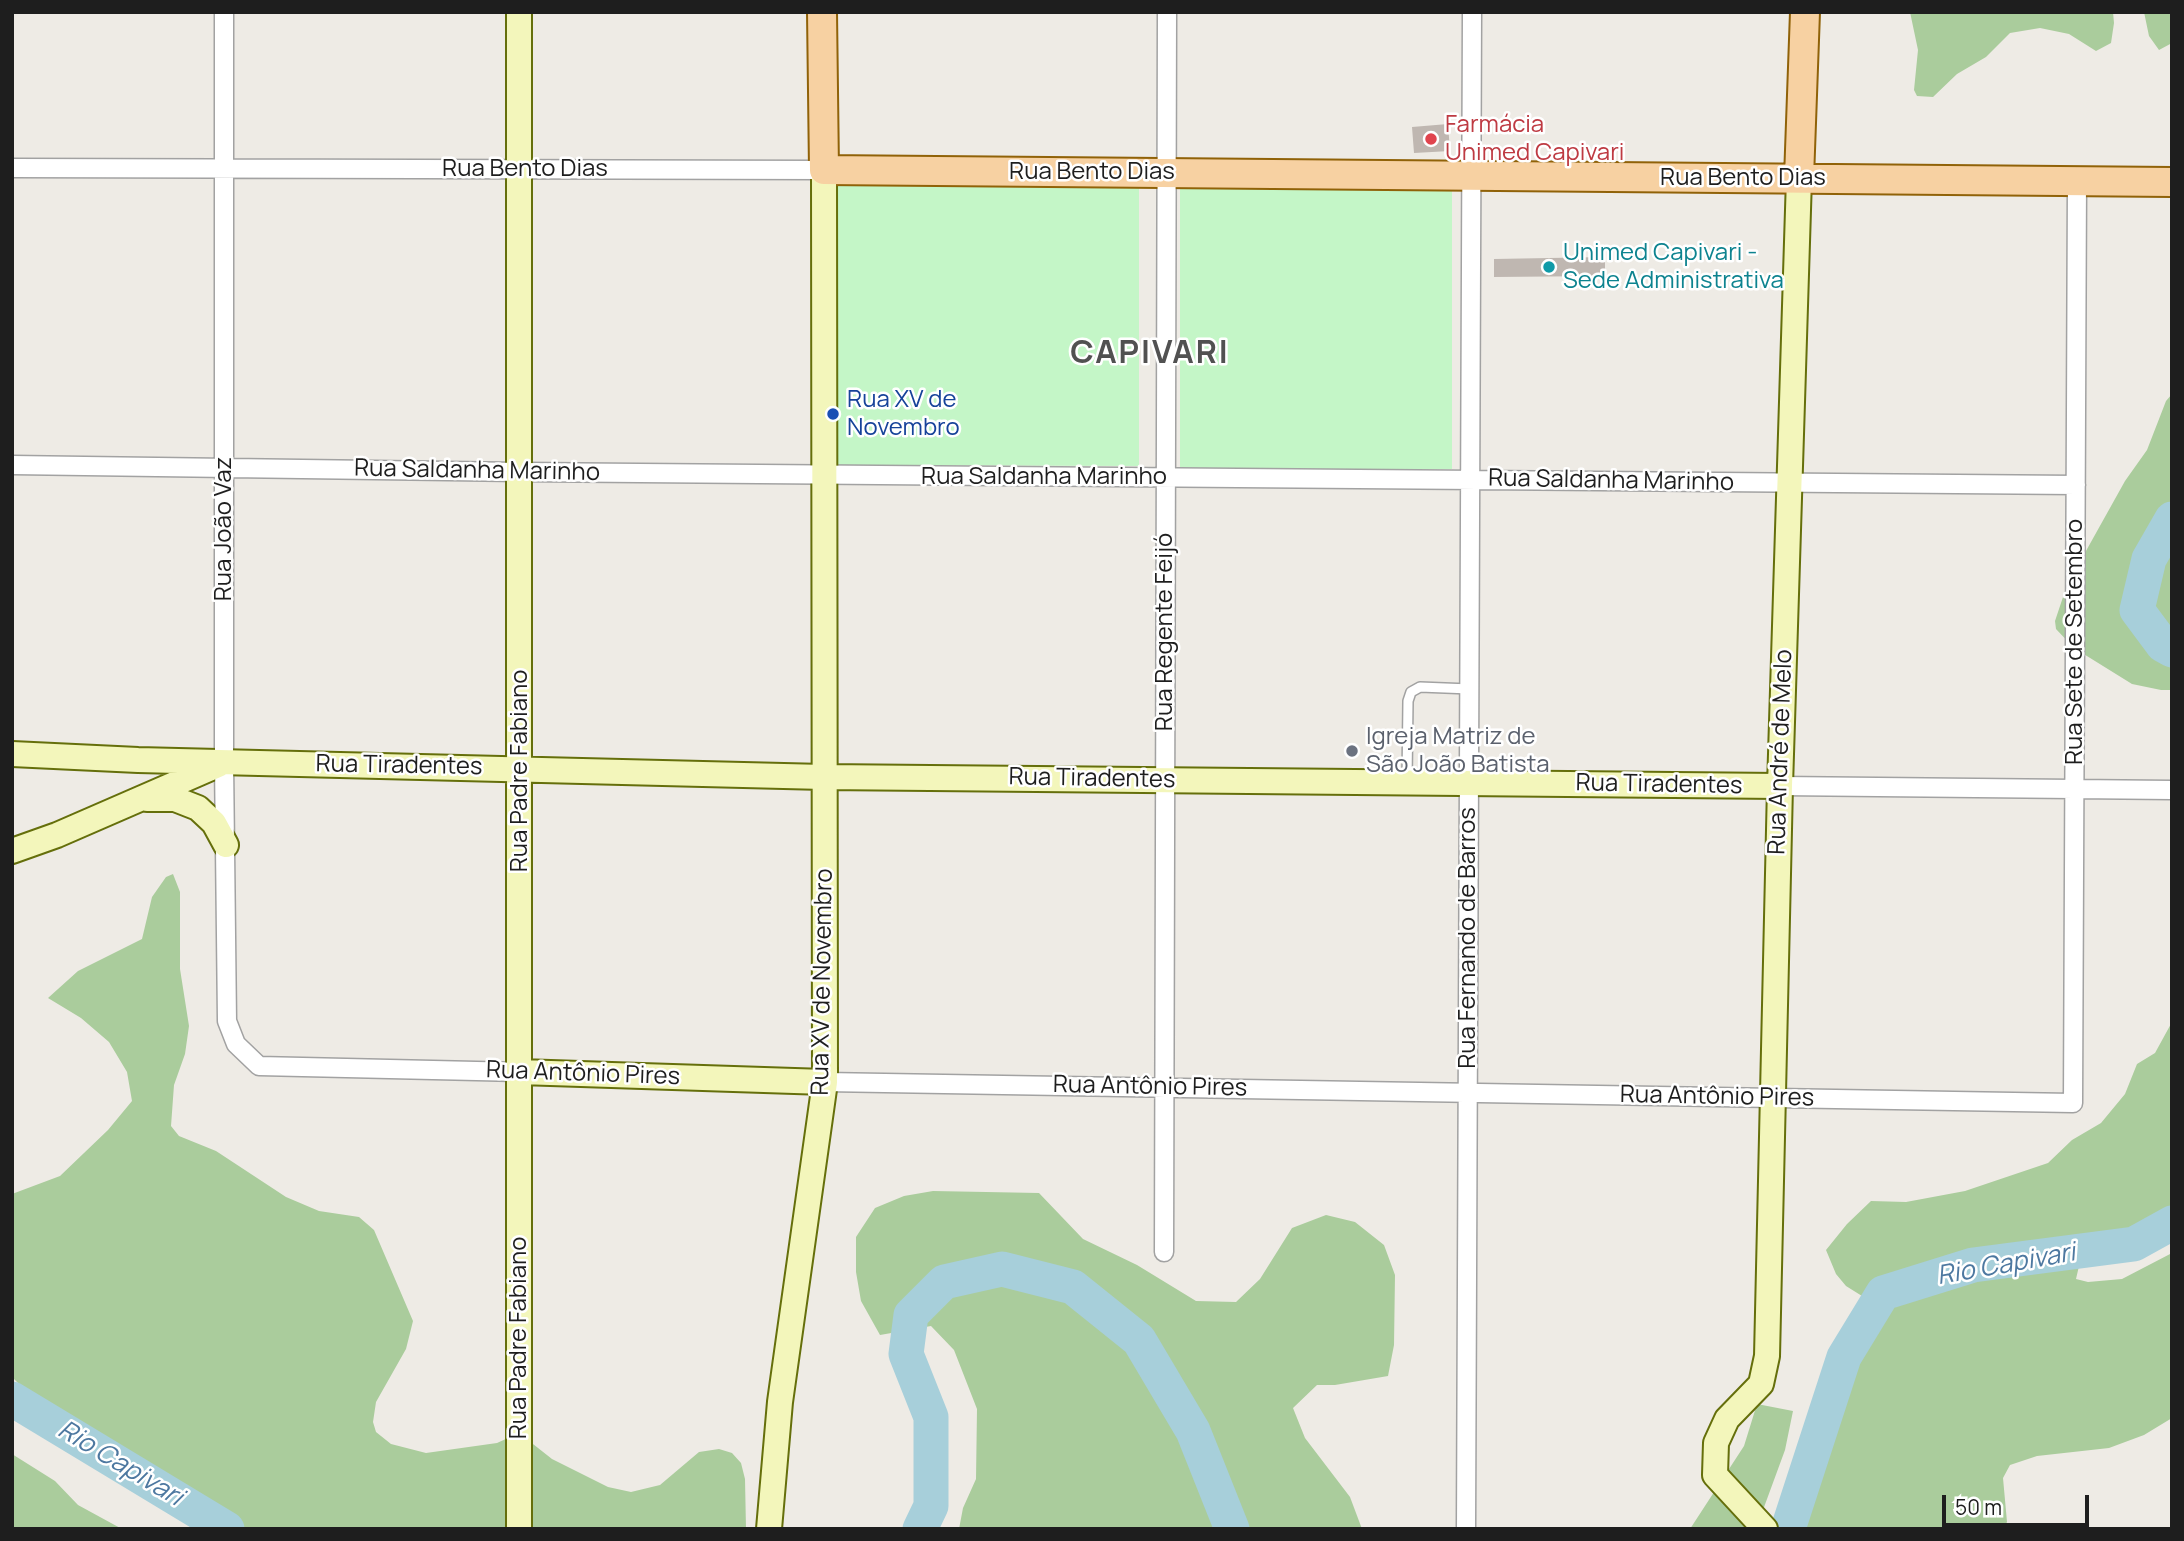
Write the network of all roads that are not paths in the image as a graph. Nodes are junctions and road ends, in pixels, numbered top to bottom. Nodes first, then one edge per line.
1 (224, 12) edge
2 (519, 12) edge
3 (822, 12) edge
4 (1167, 12) edge
5 (1472, 12) edge
6 (1804, 12) edge
7 (12, 168) edge
8 (224, 169) junction
9 (520, 170) junction
10 (824, 170) junction
11 (1167, 173) junction
12 (1473, 175) junction
13 (1799, 178) junction
14 (2077, 180) junction
15 (2172, 182) edge
16 (12, 465) edge
17 (224, 468) junction
18 (520, 472) junction
19 (824, 475) junction
20 (1165, 478) junction
21 (1471, 480) junction
22 (1790, 483) junction
23 (2076, 485) junction
24 (1470, 689) junction
25 (12, 754) edge
26 (138, 760) junction
27 (224, 762) junction
28 (520, 769) junction
29 (824, 776) junction
30 (1165, 780) junction
31 (1407, 782) junction
32 (1469, 783) junction
33 (1780, 786) junction
34 (2075, 789) junction
35 (2172, 790) edge
36 (144, 798) junction
37 (226, 845) junction
38 (12, 852) edge
39 (236, 1044) joint
40 (520, 1072) junction
41 (825, 1082) junction
42 (1164, 1088) junction
43 (1467, 1093) junction
44 (1773, 1098) junction
45 (2073, 1103) joint
46 (1164, 1252) dead end
47 (769, 1522) edge
48 (519, 1527) edge
49 (1466, 1529) edge
50 (1765, 1529) edge

1 - 8 street, Rua João Vaz
2 - 9 street, Rua Padre Fabiano
3 - 10 main road, Rua XV de Novembro
4 - 11 street, Rua Regente Feijó
5 - 12 street, Rua Fernando de Barros
6 - 13 main road, Rua André de Melo
7 - 8 street, Rua Bento Dias
8 - 9 street, Rua Bento Dias
8 - 17 street, Rua João Vaz
9 - 10 street, Rua Bento Dias
9 - 18 street, Rua Padre Fabiano
10 - 11 main road, Rua Bento Dias
10 - 19 street, Rua XV de Novembro
11 - 12 main road, Rua Bento Dias
11 - 20 street, Rua Regente Feijó
12 - 13 main road, Rua Bento Dias
12 - 21 street, Rua Fernando de Barros
13 - 14 main road, Rua Bento Dias
13 - 22 street, Rua André de Melo
14 - 15 main road, Rua Bento Dias
14 - 23 street, Rua Sete de Setembro
16 - 17 street, Rua Saldanha Marinho
17 - 18 street, Rua Saldanha Marinho
17 - 27 street, Rua João Vaz
18 - 19 street, Rua Saldanha Marinho
18 - 28 street, Rua Padre Fabiano
19 - 20 street, Rua Saldanha Marinho
19 - 29 street, Rua XV de Novembro
20 - 21 street, Rua Saldanha Marinho
20 - 30 street, Rua Regente Feijó
21 - 22 street, Rua Saldanha Marinho
21 - 24 street, Rua Fernando de Barros
22 - 23 street, Rua Saldanha Marinho
22 - 33 street, Rua André de Melo
23 - 34 street, Rua Sete de Setembro
24 - 31 lane
24 - 32 street, Rua Fernando de Barros
25 - 26 street, Rua Tiradentes
26 - 27 street, Rua Tiradentes
26 - 36 street
27 - 28 street, Rua Tiradentes
27 - 36 street
27 - 37 street, Rua João Vaz
28 - 29 street, Rua Tiradentes
28 - 40 street, Rua Padre Fabiano
29 - 30 street, Rua Tiradentes
29 - 41 street, Rua XV de Novembro
30 - 31 street, Rua Tiradentes
30 - 42 street, Rua Regente Feijó
31 - 32 street, Rua Tiradentes
32 - 33 street, Rua Tiradentes
32 - 43 street, Rua Fernando de Barros
33 - 34 street, Rua Tiradentes
33 - 44 street, Rua André de Melo
34 - 35 street, Rua Tiradentes
34 - 45 street, Rua Sete de Setembro
36 - 37 street
36 - 38 street
37 - 39 street, Rua João Vaz
39 - 40 street, Rua Antônio Pires
40 - 41 street, Rua Antônio Pires
40 - 48 street, Rua Padre Fabiano
41 - 42 street, Rua Antônio Pires
41 - 47 street, Rua XV de Novembro
42 - 43 street, Rua Antônio Pires
42 - 46 street, Rua Regente Feijó
43 - 44 street, Rua Antônio Pires
43 - 49 street, Rua Fernando de Barros
44 - 45 street, Rua Antônio Pires
44 - 50 street, Rua André de Melo

